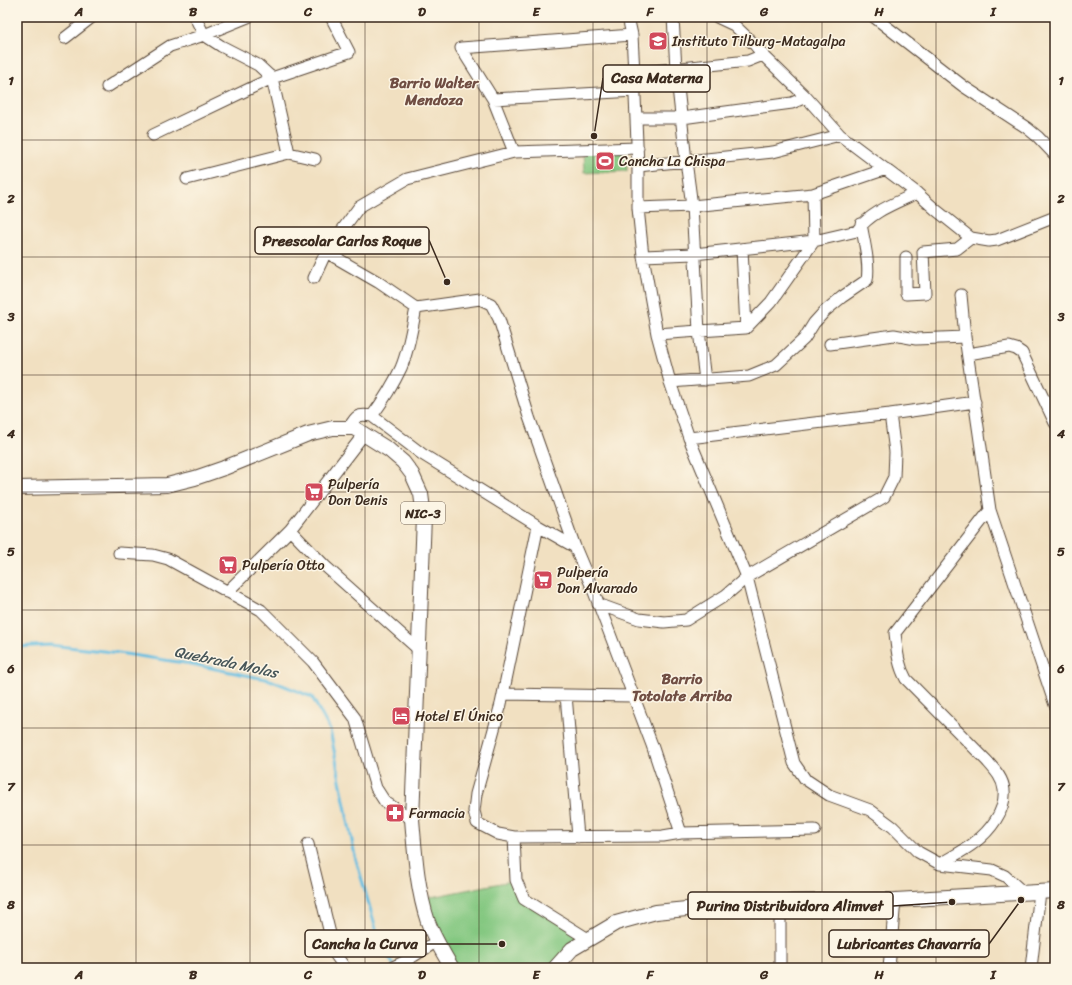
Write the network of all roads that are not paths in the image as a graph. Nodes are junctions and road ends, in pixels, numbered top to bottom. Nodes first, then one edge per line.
1 (92, 17) edge
2 (195, 17) edge
3 (248, 17) edge
4 (331, 17) edge
5 (628, 17) edge
6 (673, 17) edge
7 (717, 17) edge
8 (874, 17) edge
9 (204, 35) junction
10 (632, 35) junction
11 (65, 38) dead end
12 (763, 55) junction
13 (676, 69) junction
14 (634, 73) junction
15 (272, 78) junction
16 (108, 87) dead end
17 (635, 91) junction
18 (806, 98) junction
19 (493, 99) junction
20 (636, 118) junction
21 (682, 118) junction
22 (153, 135) dead end
23 (840, 135) junction
24 (638, 148) junction
25 (514, 152) junction
26 (289, 153) junction
27 (1055, 155) edge
28 (315, 159) dead end
29 (686, 161) junction
30 (638, 166) junction
31 (886, 169) junction
32 (187, 179) dead end
33 (917, 193) junction
34 (812, 194) junction
35 (692, 206) junction
36 (638, 208) junction
37 (1055, 217) edge
38 (861, 224) junction
39 (971, 238) junction
40 (814, 241) junction
41 (742, 249) junction
42 (326, 252) junction
43 (694, 254) junction
44 (643, 256) junction
45 (906, 257) dead end
46 (314, 278) dead end
47 (961, 295) dead end
48 (416, 308) junction
49 (746, 328) junction
50 (699, 330) junction
51 (657, 334) junction
52 (965, 337) junction
53 (830, 344) dead end
54 (968, 354) junction
55 (705, 380) junction
56 (670, 382) junction
57 (975, 402) junction
58 (890, 414) junction
59 (372, 416) junction
60 (1055, 423) edge
61 (349, 428) junction
62 (364, 434) junction
63 (689, 438) junction
64 (17, 488) edge
65 (990, 510) junction
66 (538, 526) junction
67 (290, 530) junction
68 (575, 547) junction
69 (118, 553) dead end
70 (747, 577) junction
71 (227, 592) junction
72 (598, 604) junction
73 (419, 650) junction
74 (503, 694) junction
75 (566, 695) junction
76 (633, 696) junction
77 (1055, 705) edge
78 (412, 819) junction
79 (815, 830) dead end
80 (681, 833) junction
81 (514, 837) junction
82 (578, 837) junction
83 (308, 844) dead end
84 (940, 864) junction
85 (1055, 891) edge
86 (1040, 892) junction
87 (1024, 893) junction
88 (895, 900) junction
89 (780, 902) junction
90 (588, 939) junction
91 (437, 941) junction
92 (345, 968) edge
93 (391, 968) edge
94 (452, 968) edge
95 (555, 968) edge
96 (780, 968) edge
97 (889, 968) edge
98 (1031, 968) edge

1 - 11 street
2 - 9 street
3 - 9 street
4 - 15 street
5 - 10 street
6 - 13 street
7 - 12 street
8 - 27 street
9 - 15 street
9 - 16 street
10 - 14 street
10 - 19 street
12 - 13 street
12 - 18 street
13 - 14 street
13 - 21 street
14 - 17 street
15 - 22 street
15 - 26 street
17 - 19 street
17 - 20 street
18 - 21 street
18 - 23 street
19 - 25 street
20 - 21 street
20 - 24 street
21 - 29 street
23 - 29 street
23 - 31 street
24 - 25 street
24 - 30 street
25 - 42 street
26 - 28 street
26 - 32 street
29 - 30 street
29 - 35 street
30 - 36 street
31 - 33 street
31 - 34 street
33 - 38 street
33 - 39 street
34 - 35 street
34 - 40 street
35 - 36 street
35 - 43 street
36 - 44 street
37 - 39 street
38 - 40 street
38 - 55 street
39 - 45 street
40 - 41 street
40 - 49 street
41 - 43 street
41 - 49 street
42 - 46 street
42 - 48 street
43 - 44 street
43 - 50 street
44 - 51 street
47 - 52 street
48 - 59 street
48 - 68 street
49 - 50 street
50 - 51 street
50 - 55 street
51 - 56 street
52 - 53 street
52 - 54 street
54 - 57 street
54 - 60 street
55 - 56 street
56 - 63 street
57 - 58 street
57 - 65 street
58 - 63 street
58 - 70 street
59 - 61 street
59 - 66 street
61 - 62 main road, NIC-3
61 - 64 main road, NIC-3
62 - 67 street
62 - 73 main road, NIC-3
63 - 70 street
65 - 77 street
65 - 84 street
66 - 68 street
66 - 74 street
67 - 71 street
67 - 73 street
68 - 72 street
69 - 71 street
70 - 72 street
70 - 84 street
71 - 78 street
72 - 76 street
73 - 78 main road, NIC-3
74 - 75 street
74 - 81 street
75 - 76 street
75 - 82 street
76 - 80 street
78 - 91 main road, NIC-3
79 - 80 street
80 - 82 street
81 - 82 street
81 - 90 street
83 - 92 street
84 - 87 street
85 - 86 main road
86 - 87 main road
86 - 98 street
87 - 88 main road
88 - 89 main road
88 - 97 street
89 - 90 main road
89 - 96 street
90 - 95 main road
91 - 93 street
91 - 94 main road, NIC-3

